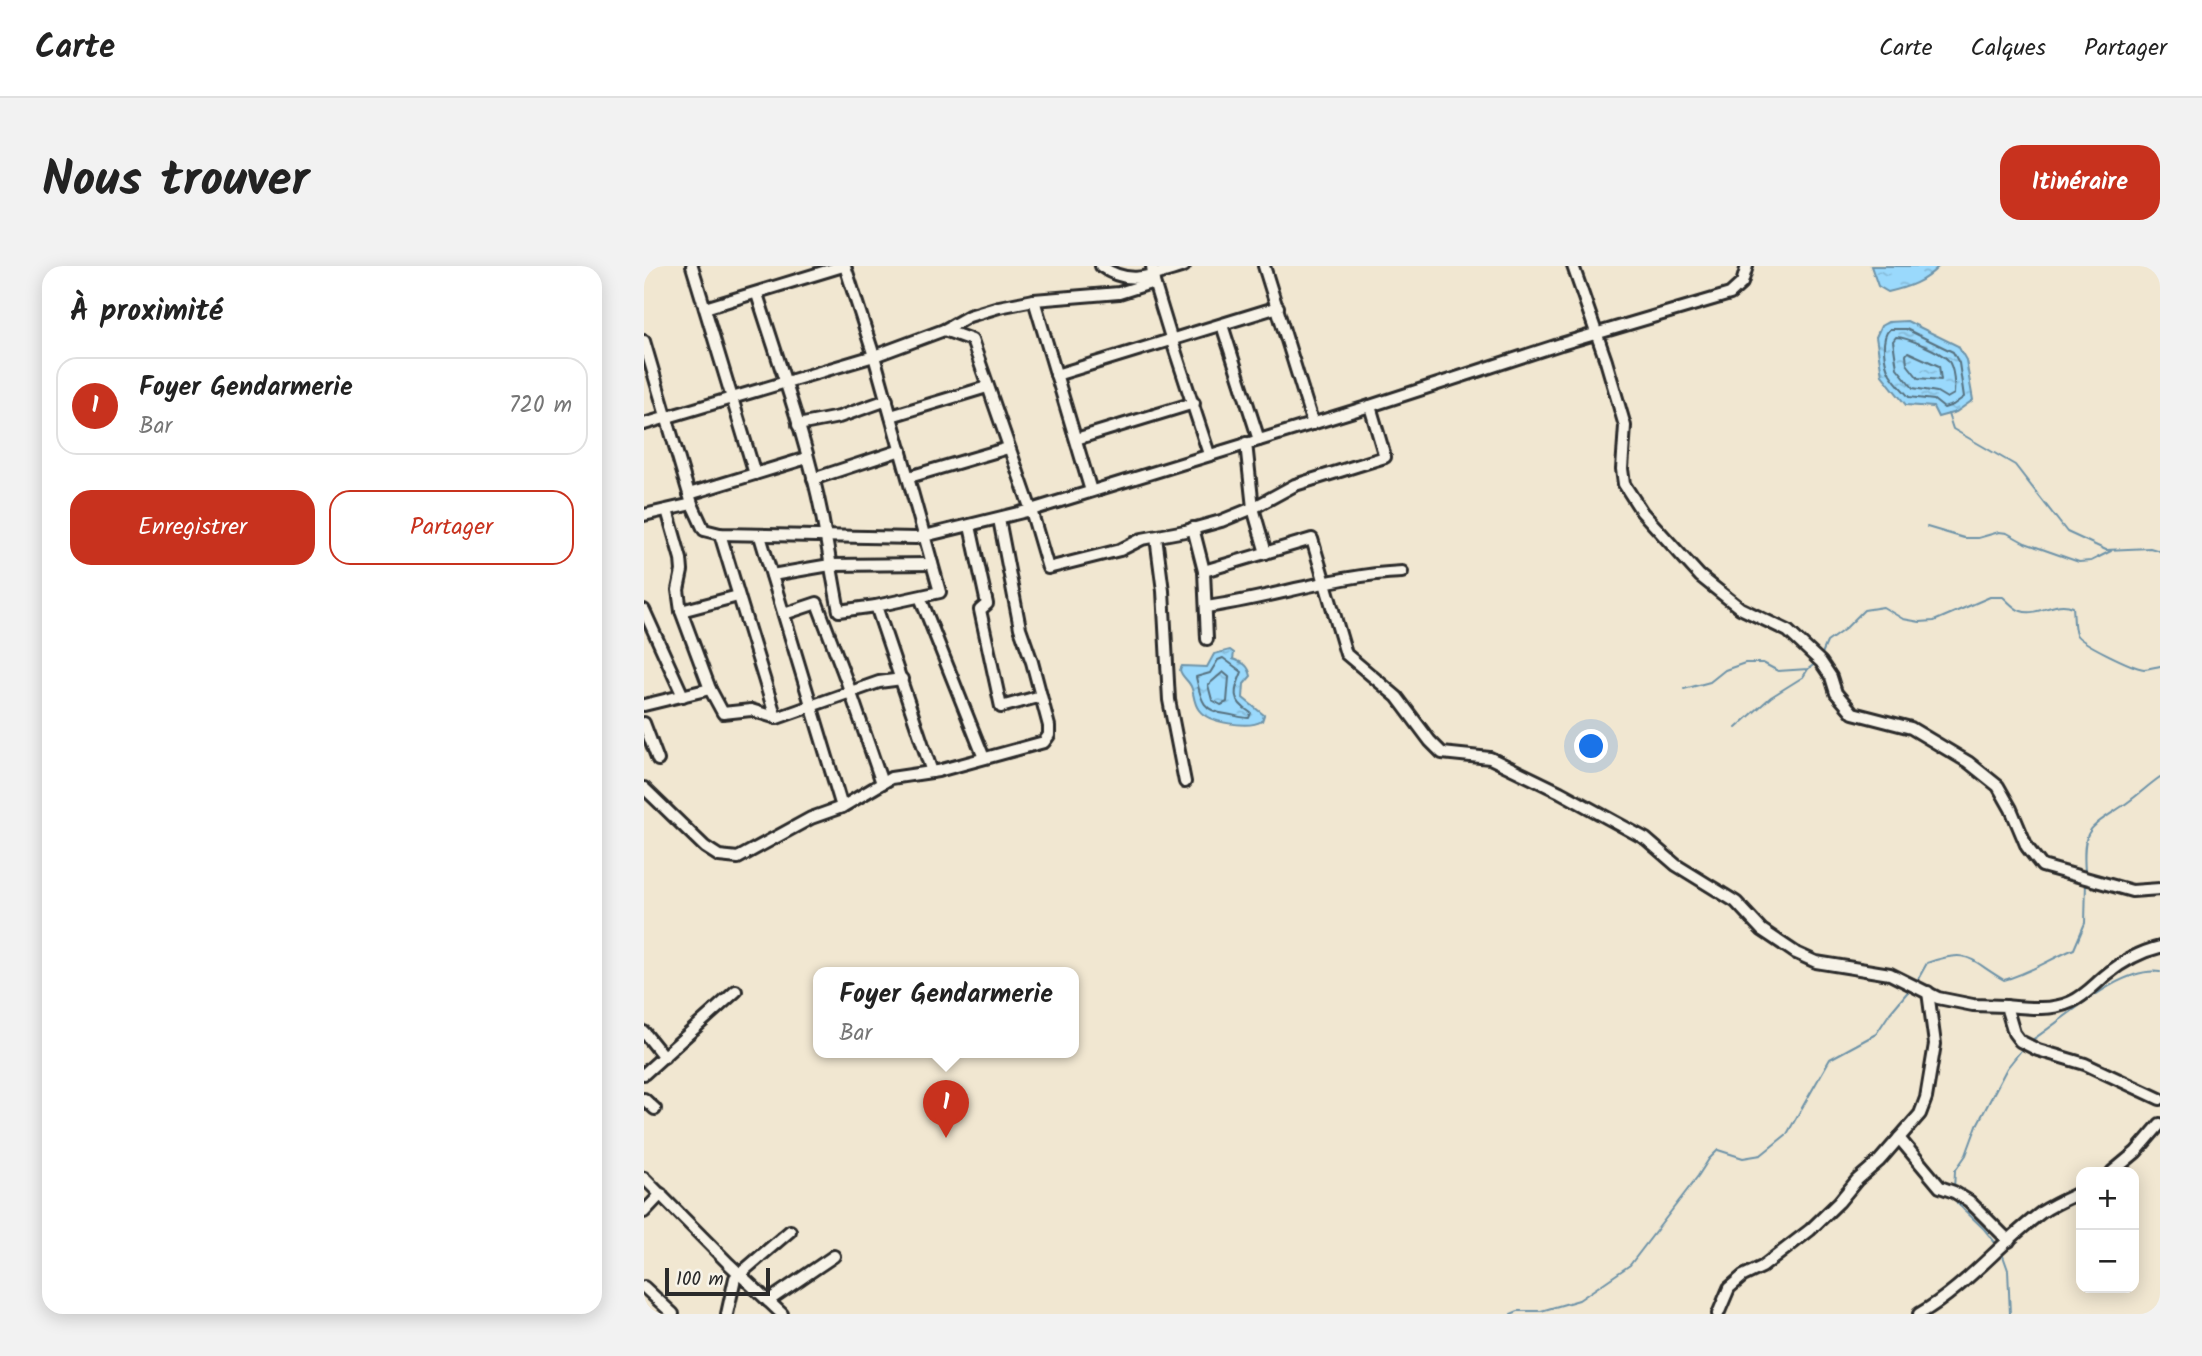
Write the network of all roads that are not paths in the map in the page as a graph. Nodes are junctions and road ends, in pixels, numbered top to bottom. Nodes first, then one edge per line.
1 (692, 266) edge
2 (844, 266) edge
3 (1101, 266) edge
4 (1184, 266) edge
5 (1264, 266) edge
6 (1573, 266) edge
7 (1747, 266) edge
8 (1154, 274) edge
9 (757, 294) junction
10 (1034, 300) junction
11 (1278, 307) junction
12 (705, 309) junction
13 (1222, 325) junction
14 (944, 330) junction
15 (1595, 334) junction
16 (644, 341) edge
17 (1171, 341) junction
18 (874, 356) junction
19 (1056, 375) junction
20 (785, 383) junction
21 (987, 387) junction
22 (733, 399) junction
23 (887, 400) junction
24 (1194, 403) junction
25 (1370, 406) junction
26 (891, 416) junction
27 (667, 417) junction
28 (644, 424) edge
29 (1313, 424) junction
30 (798, 425) junction
31 (1076, 439) junction
32 (1259, 440) junction
33 (1246, 443) junction
34 (1008, 447) junction
35 (901, 450) junction
36 (1209, 454) junction
37 (807, 458) junction
38 (755, 474) junction
39 (909, 477) junction
40 (813, 479) junction
41 (1091, 491) junction
42 (691, 499) junction
43 (1253, 508) junction
44 (667, 510) junction
45 (1031, 510) junction
46 (644, 515) edge
47 (999, 519) junction
48 (970, 526) junction
49 (1193, 528) junction
50 (720, 534) junction
51 (824, 535) junction
52 (760, 536) junction
53 (926, 537) junction
54 (1156, 537) junction
55 (1266, 553) junction
56 (932, 564) junction
57 (830, 565) junction
58 (1204, 571) junction
59 (1402, 572) dead end
60 (772, 575) junction
61 (1325, 581) junction
62 (738, 596) junction
63 (920, 597) junction
64 (876, 606) junction
65 (1206, 607) junction
66 (644, 610) edge
67 (681, 611) junction
68 (783, 614) junction
69 (1207, 639) dead end
70 (902, 680) junction
71 (710, 689) junction
72 (850, 691) junction
73 (682, 696) junction
74 (1041, 696) junction
75 (812, 704) junction
76 (644, 705) edge
77 (776, 718) junction
78 (644, 723) edge
79 (985, 758) junction
80 (658, 760) dead end
81 (932, 772) junction
82 (1185, 782) dead end
83 (882, 783) junction
84 (644, 788) edge
85 (842, 807) junction
86 (2160, 889) edge
87 (2160, 947) edge
88 (736, 991) dead end
89 (1928, 992) junction
90 (2006, 1006) junction
91 (644, 1032) edge
92 (664, 1057) junction
93 (644, 1074) edge
94 (644, 1099) edge
95 (2160, 1099) edge
96 (655, 1109) dead end
97 (2160, 1124) edge
98 (1899, 1138) junction
99 (2118, 1167) edge
100 (644, 1178) edge
101 (661, 1194) junction
102 (2076, 1195) edge
103 (644, 1212) edge
104 (790, 1231) dead end
105 (2010, 1241) junction
106 (834, 1256) dead end
107 (739, 1274) junction
108 (644, 1287) edge
109 (768, 1301) junction
110 (673, 1314) edge
111 (727, 1314) edge
112 (782, 1314) edge
113 (1718, 1314) edge
114 (1919, 1314) edge

1 - 12 street
2 - 9 street
2 - 18 street
3 - 8 street
4 - 8 street
5 - 11 street
6 - 15 street
7 - 15 street
8 - 10 street
8 - 17 street
9 - 12 street
9 - 20 street
10 - 14 street
10 - 19 street
11 - 13 street
11 - 29 street
12 - 22 street
13 - 17 street
13 - 32 street
14 - 18 street
14 - 21 street
15 - 25 street
15 - 86 street
16 - 27 street
17 - 19 street
17 - 24 street
18 - 20 street
18 - 23 street
19 - 31 street
20 - 22 street
20 - 30 street
21 - 26 street
21 - 34 street
22 - 27 street
22 - 38 street
23 - 26 street
23 - 30 street
24 - 31 street
24 - 36 street
25 - 29 street
25 - 43 street
26 - 35 street
27 - 28 street
27 - 42 street
29 - 32 street
30 - 37 street
31 - 41 street
32 - 33 street
33 - 36 street
33 - 43 street
34 - 39 street
34 - 45 street
35 - 39 street
35 - 40 street
36 - 41 street
37 - 38 street
37 - 40 street
38 - 42 street
39 - 53 street
40 - 51 street
41 - 45 street
42 - 44 street
42 - 50 street
43 - 49 street
43 - 55 street
44 - 46 street
44 - 67 street
45 - 47 street
45 - 54 street
47 - 48 street
47 - 74 street
48 - 53 street
48 - 74 street
49 - 54 street
49 - 58 street
50 - 52 street
50 - 62 street
51 - 52 street
51 - 53 street
51 - 57 street
52 - 60 street
53 - 56 street
54 - 82 street
55 - 58 street
55 - 61 street
56 - 57 street
56 - 63 street
57 - 60 street
57 - 64 street
58 - 65 street
59 - 61 street
60 - 68 street
61 - 65 street
61 - 89 street
62 - 67 street
62 - 77 street
63 - 64 street
63 - 79 street
64 - 70 street
65 - 69 street
66 - 73 street
67 - 71 street
68 - 72 street
68 - 75 street
70 - 72 street
70 - 81 street
71 - 73 street
71 - 77 street
72 - 75 street
72 - 83 street
73 - 76 street
74 - 79 street
75 - 77 street
75 - 85 street
78 - 80 street
79 - 81 street
81 - 83 street
83 - 85 street
84 - 85 street
87 - 90 street
88 - 92 street
89 - 90 street
89 - 98 street
90 - 95 street
91 - 92 street
92 - 93 street
94 - 96 street
97 - 99 street
98 - 105 street
98 - 113 street
100 - 101 street
101 - 103 street
101 - 107 street
102 - 105 street
104 - 107 street
105 - 114 street
106 - 109 street
107 - 109 street
107 - 111 street
108 - 110 street
109 - 112 street

